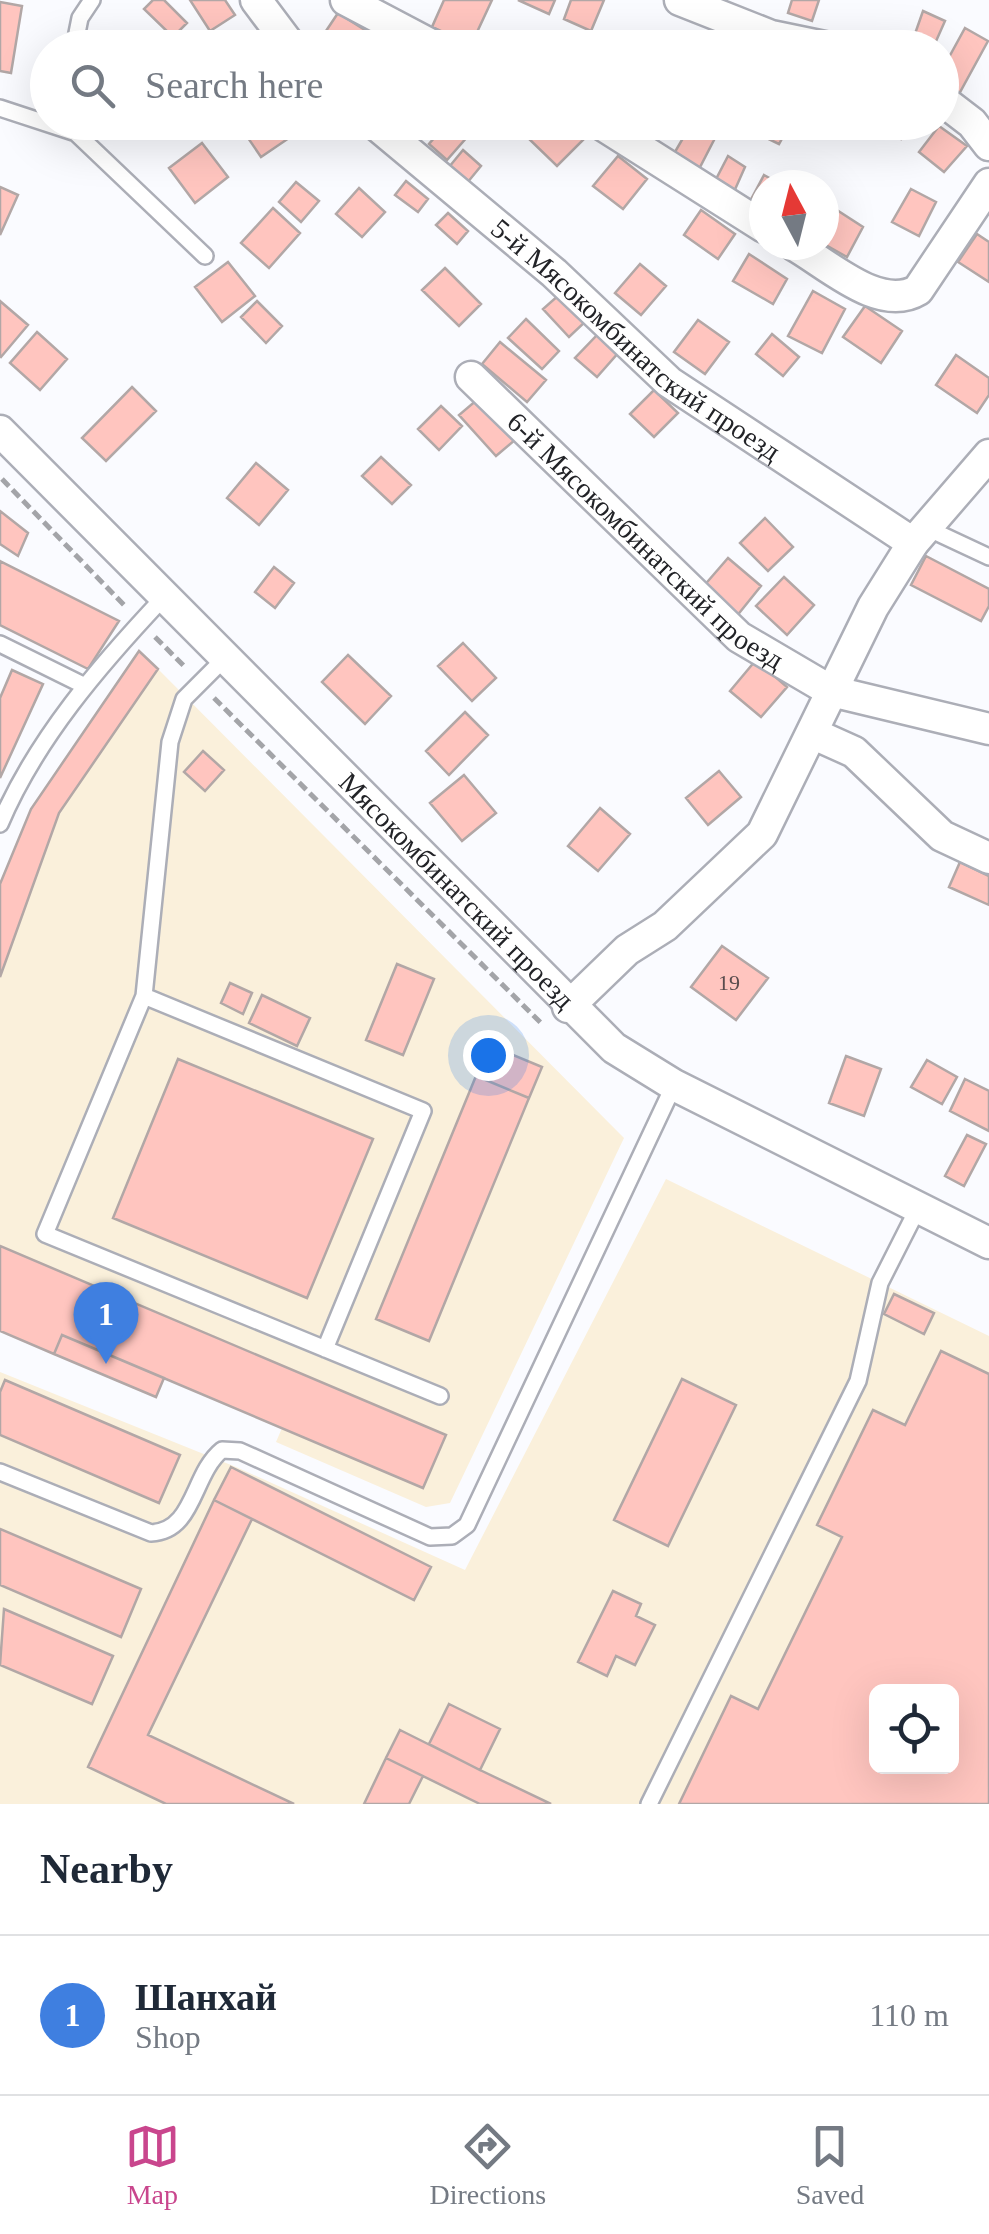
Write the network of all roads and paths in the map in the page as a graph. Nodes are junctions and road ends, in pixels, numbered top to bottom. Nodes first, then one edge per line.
1 (92, 0) edge
2 (256, 0) edge
3 (346, 0) edge
4 (680, 0) edge
5 (78, 30) edge
6 (278, 30) edge
7 (403, 30) edge
8 (756, 30) edge
9 (0, 108) edge
10 (959, 113) edge
11 (30, 116) edge
12 (87, 140) edge
13 (395, 140) edge
14 (626, 140) edge
15 (989, 144) edge
16 (989, 184) edge
17 (749, 218) edge
18 (205, 256) dead end
19 (820, 260) edge
20 (470, 377) dead end
21 (0, 432) edge
22 (989, 454) edge
23 (920, 536) junction
24 (989, 557) edge
25 (163, 598) junction
26 (0, 644) edge
27 (223, 660) junction
28 (86, 686) junction
29 (831, 691) junction
30 (989, 729) edge
31 (814, 734) junction
32 (0, 824) edge
33 (989, 858) edge
34 (144, 996) junction
35 (568, 1007) junction
36 (674, 1085) junction
37 (918, 1208) junction
38 (989, 1243) edge
39 (325, 1349) junction
40 (440, 1396) dead end
41 (0, 1472) edge
42 (650, 1804) edge

1 - 5 lane
2 - 6 street
3 - 7 street
4 - 8 street
9 - 11 lane
10 - 15 street
12 - 18 lane
13 - 23 street, 5-й Мясокомбинатский проезд
14 - 17 street
16 - 19 street
20 - 29 street, 6-й Мясокомбинатский проезд
21 - 25 street, Мясокомбинатский проезд
22 - 23 street
23 - 24 lane
23 - 29 street
25 - 27 street, Мясокомбинатский проезд
25 - 28 lane
26 - 28 lane
27 - 34 lane
27 - 35 street, Мясокомбинатский проезд
28 - 32 lane
29 - 30 street
29 - 31 street
31 - 33 street
31 - 35 street
34 - 39 lane
34 - 39 lane
35 - 36 street, Мясокомбинатский проезд
36 - 37 street, Мясокомбинатский проезд
36 - 41 lane
37 - 38 street, Мясокомбинатский проезд
37 - 42 lane
39 - 40 lane

